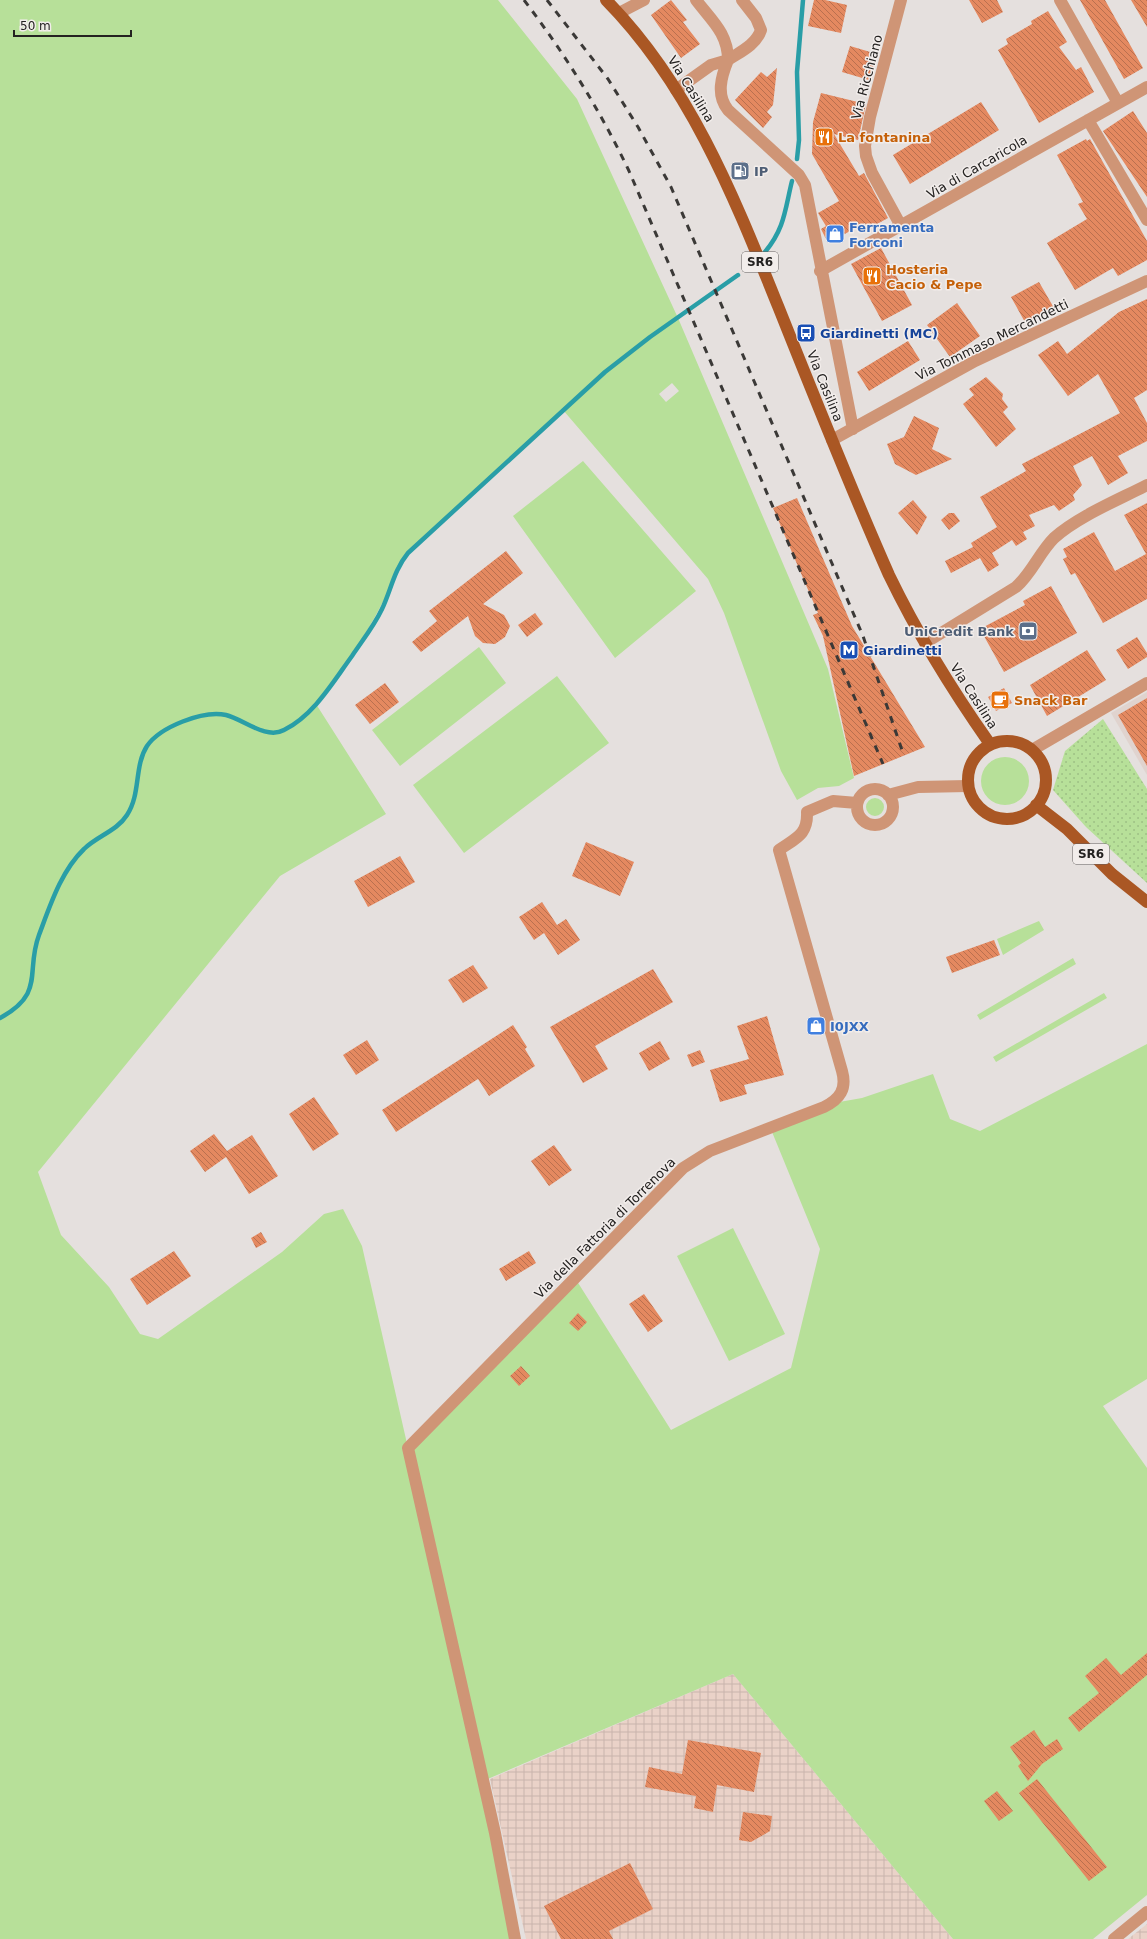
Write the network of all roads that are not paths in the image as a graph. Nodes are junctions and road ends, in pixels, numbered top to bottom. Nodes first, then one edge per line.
1 (606, 0) edge
2 (644, 0) edge
3 (696, 0) edge
4 (742, 0) edge
5 (901, 0) edge
6 (1060, 0) edge
7 (619, 13) junction
8 (728, 60) junction
9 (1147, 87) edge
10 (676, 90) junction
11 (1118, 103) junction
12 (1088, 120) junction
13 (1147, 220) edge
14 (901, 226) junction
15 (820, 271) junction
16 (1147, 281) edge
17 (853, 428) junction
18 (832, 440) junction
19 (1147, 485) edge
20 (924, 644) junction
21 (1147, 683) edge
22 (990, 744) junction
23 (1032, 750) junction
24 (968, 786) junction
25 (888, 795) junction
26 (858, 803) junction
27 (1036, 805) junction
28 (1147, 902) edge
29 (1147, 1912) edge
30 (515, 1939) edge
31 (1114, 1939) edge

1 - 7 main road, Via Casilina / SR6
2 - 7 street
3 - 8 street
4 - 8 street
5 - 14 street, Via Ricchiano
6 - 11 street
7 - 10 main road, Via Casilina / SR6
8 - 10 street
8 - 15 street
9 - 11 street, Via di Carcaricola
10 - 18 main road, Via Casilina / SR6
11 - 12 street, Via di Carcaricola
12 - 13 street
12 - 14 street, Via di Carcaricola
14 - 15 street, Via di Carcaricola
15 - 17 street
16 - 17 street, Via Tommaso Mercandetti
17 - 18 street, Via Tommaso Mercandetti
18 - 20 main road, Via Casilina / SR6
19 - 20 street
20 - 22 main road, Via Casilina / SR6
21 - 23 street
22 - 23 main road
22 - 24 main road
23 - 27 main road
24 - 25 street
24 - 27 main road
25 - 26 street
25 - 26 street
26 - 30 street, Via della Fattoria di Torrenova
27 - 28 main road, SR6
29 - 31 street

